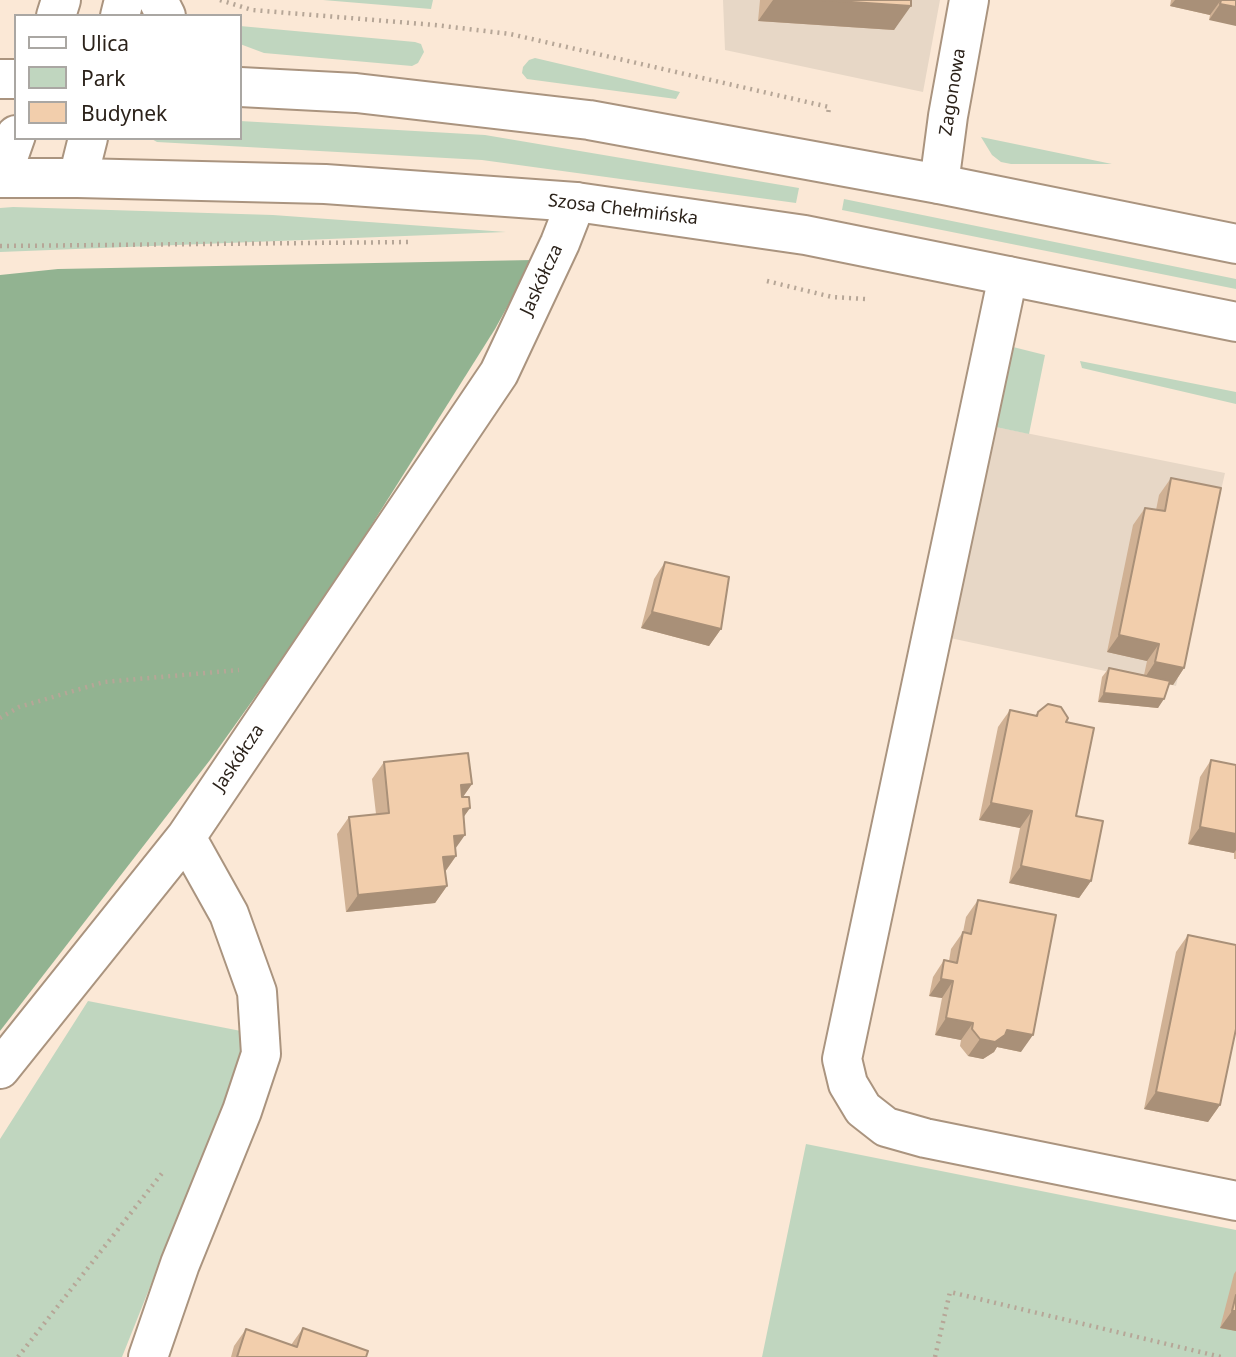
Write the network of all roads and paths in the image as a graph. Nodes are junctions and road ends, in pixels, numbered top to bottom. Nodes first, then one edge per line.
1 (969, 0) edge
2 (248, 83) edge
3 (14, 140) edge
4 (87, 140) edge
5 (78, 177) junction
6 (1, 178) edge
7 (940, 184) junction
8 (576, 202) junction
9 (414, 242) dead end
10 (1236, 244) edge
11 (0, 246) edge
12 (1008, 276) junction
13 (755, 279) dead end
14 (868, 299) dead end
15 (1236, 322) edge
16 (303, 664) junction
17 (0, 718) edge
18 (186, 837) junction
19 (0, 1069) edge
20 (168, 1165) dead end
21 (1236, 1202) edge
22 (18, 1357) edge
23 (148, 1357) edge
24 (935, 1357) edge
25 (1221, 1357) edge

1 - 7 street, Zagonowa
2 - 7 street
3 - 6 street
4 - 5 street
5 - 6 street, Szosa Chełmińska
5 - 8 street, Szosa Chełmińska
7 - 10 street
8 - 12 street, Szosa Chełmińska
8 - 16 street, Jaskółcza
9 - 11 path
12 - 15 street, Szosa Chełmińska
12 - 21 street
13 - 14 path
16 - 17 path
16 - 18 street, Jaskółcza
18 - 19 street, Jaskółcza
18 - 23 street
20 - 22 path
24 - 25 path

